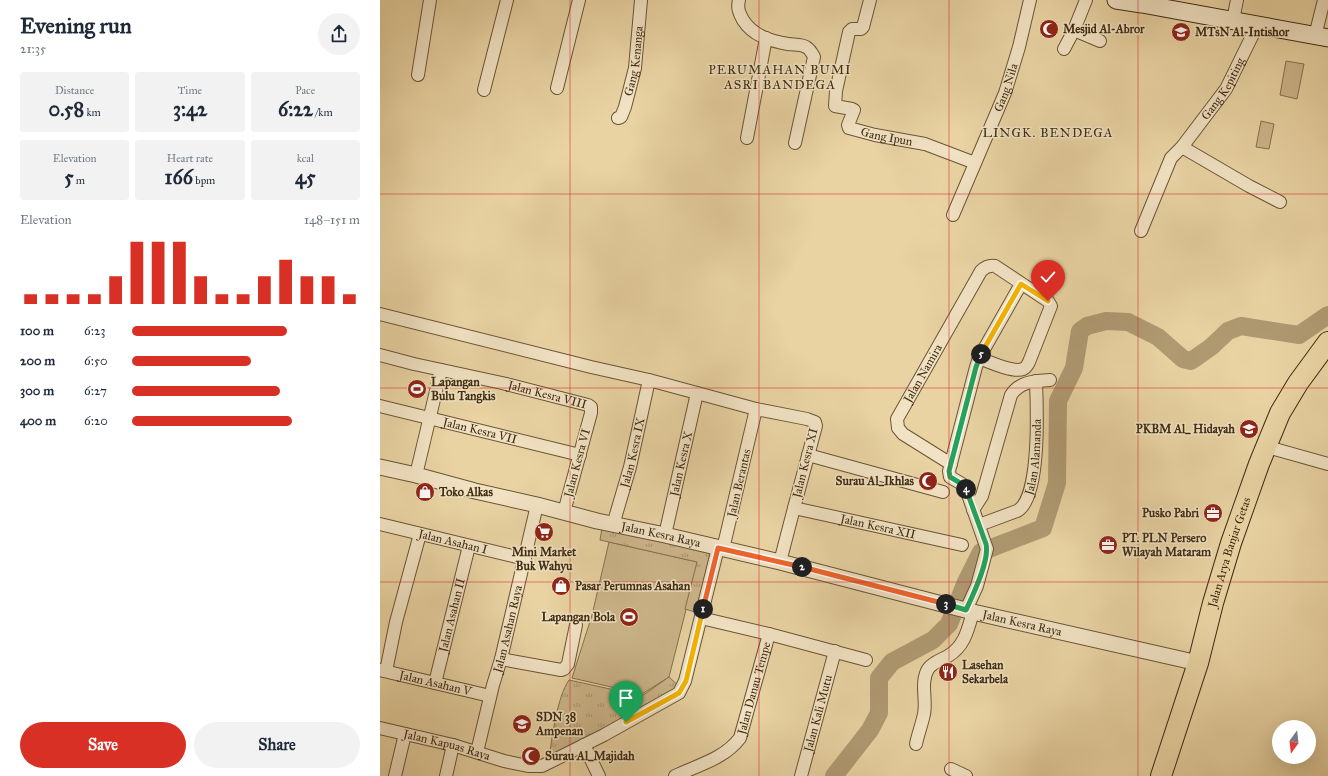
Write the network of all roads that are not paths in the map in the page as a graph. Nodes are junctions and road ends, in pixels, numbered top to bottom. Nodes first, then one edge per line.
1 (430, 0) edge
2 (506, 0) edge
3 (580, 0) edge
4 (641, 0) edge
5 (739, 0) edge
6 (870, 0) edge
7 (1030, 0) edge
8 (1086, 0) edge
9 (1116, 0) edge
10 (1237, 0) edge
11 (1324, 0) edge
12 (1172, 5) edge
13 (1233, 20) junction
14 (1258, 26) junction
15 (1074, 30) junction
16 (1321, 37) edge
17 (766, 38) junction
18 (1100, 41) dead end
19 (1064, 49) dead end
20 (418, 75) dead end
21 (557, 88) dead end
22 (484, 90) dead end
23 (618, 118) dead end
24 (747, 138) dead end
25 (795, 142) dead end
26 (1182, 147) junction
27 (975, 163) junction
28 (1280, 202) dead end
29 (953, 215) dead end
30 (1141, 231) dead end
31 (1021, 284) junction
32 (380, 314) edge
33 (1328, 342) edge
34 (380, 355) edge
35 (979, 358) junction
36 (441, 370) junction
37 (649, 380) junction
38 (1050, 380) dead end
39 (1036, 381) junction
40 (697, 393) junction
41 (380, 406) edge
42 (591, 413) joint
43 (755, 414) junction
44 (430, 417) junction
45 (1267, 447) junction
46 (580, 455) junction
47 (808, 455) junction
48 (950, 464) junction
49 (1328, 464) edge
50 (380, 467) edge
51 (416, 475) junction
52 (943, 492) dead end
53 (537, 505) junction
54 (794, 508) junction
55 (973, 510) junction
56 (564, 512) junction
57 (380, 524) edge
58 (614, 524) junction
59 (979, 525) junction
60 (420, 534) junction
61 (665, 535) junction
62 (962, 545) dead end
63 (469, 546) junction
64 (721, 548) junction
65 (525, 559) junction
66 (780, 562) junction
67 (966, 610) junction
68 (701, 618) junction
69 (576, 625) dead end
70 (769, 634) junction
71 (835, 651) junction
72 (501, 659) junction
73 (866, 660) dead end
74 (1198, 663) junction
75 (383, 670) edge
76 (435, 683) junction
77 (490, 696) junction
78 (380, 728) edge
79 (405, 734) junction
80 (916, 744) dead end
81 (584, 745) junction
82 (453, 746) junction
83 (477, 752) junction
84 (951, 769) dead end
85 (395, 776) edge
86 (446, 776) edge
87 (599, 776) edge
88 (675, 776) edge
89 (802, 776) edge
90 (966, 776) edge
91 (1161, 776) edge

1 - 20 street
2 - 22 street
3 - 21 street
4 - 23 street, Gang Kenanga
5 - 17 street
6 - 27 street, Gang Ipun
7 - 27 street, Gang Nila
8 - 15 street
9 - 12 main road
10 - 13 street
11 - 16 street
12 - 13 main road
13 - 14 main road
14 - 16 main road
14 - 26 street, Gang Kepiting
15 - 18 street
15 - 19 street
17 - 24 street
17 - 25 street
26 - 28 street
26 - 30 street, Gang Kepiting
27 - 29 street, Gang Nila
31 - 35 street
31 - 35 street
31 - 48 street, Jalan Namira
32 - 37 street
33 - 45 highway, Jalan Arya Banjar Getas
34 - 36 street, Jalan Kesra VIII
35 - 48 street
36 - 42 street, Jalan Kesra VIII
36 - 44 street
37 - 40 street
37 - 58 street, Jalan Kesra IX
38 - 39 street
39 - 55 street
39 - 59 street, Jalan Alamanda
40 - 43 street
40 - 61 street, Jalan Kesra X
41 - 44 street, Jalan Kesra VII
42 - 46 street, Jalan Kesra VI
43 - 47 street, Jalan Kesra XI
43 - 64 street, Jalan Berantas
44 - 46 street, Jalan Kesra VII
44 - 51 street
45 - 49 street
45 - 74 highway, Jalan Arya Banjar Getas
46 - 56 street, Jalan Kesra VI
47 - 52 street
47 - 54 street, Jalan Kesra XI
48 - 55 street
50 - 51 street, Jalan Kesra Raya
51 - 53 street, Jalan Kesra Raya
53 - 56 street, Jalan Kesra Raya
53 - 65 street, Jalan Asahan Raya
54 - 62 street, Jalan Kesra XII
54 - 66 street, Jalan Kesra XI
55 - 59 street
56 - 58 street, Jalan Kesra Raya
57 - 60 street, Jalan Asahan I
58 - 61 street, Jalan Kesra Raya
59 - 67 street
60 - 63 street, Jalan Asahan I
60 - 75 street
61 - 64 street, Jalan Kesra Raya
63 - 65 street, Jalan Asahan I
63 - 76 street, Jalan Asahan II
64 - 66 street, Jalan Kesra Raya
64 - 68 street, Jalan Kapuas Raya
65 - 72 street, Jalan Asahan Raya
66 - 67 street, Jalan Kesra Raya
67 - 74 street, Jalan Kesra Raya
67 - 80 street
68 - 70 street
68 - 81 street, Jalan Kapuas Raya
69 - 72 street
70 - 71 street
70 - 88 street, Jalan Danau Tempe
71 - 73 street
71 - 89 street, Jalan Kali Mutu
72 - 77 street, Jalan Asahan Raya
74 - 91 highway, Jalan Arya Banjar Getas
75 - 76 street, Jalan Asahan V
76 - 77 street, Jalan Asahan V
77 - 83 street, Jalan Asahan Raya
78 - 79 street, Jalan Kapuas Raya
79 - 82 street, Jalan Kapuas Raya
79 - 85 street
81 - 83 street, Jalan Kapuas Raya
81 - 87 street
82 - 83 street, Jalan Kapuas Raya
82 - 86 street
84 - 90 street

